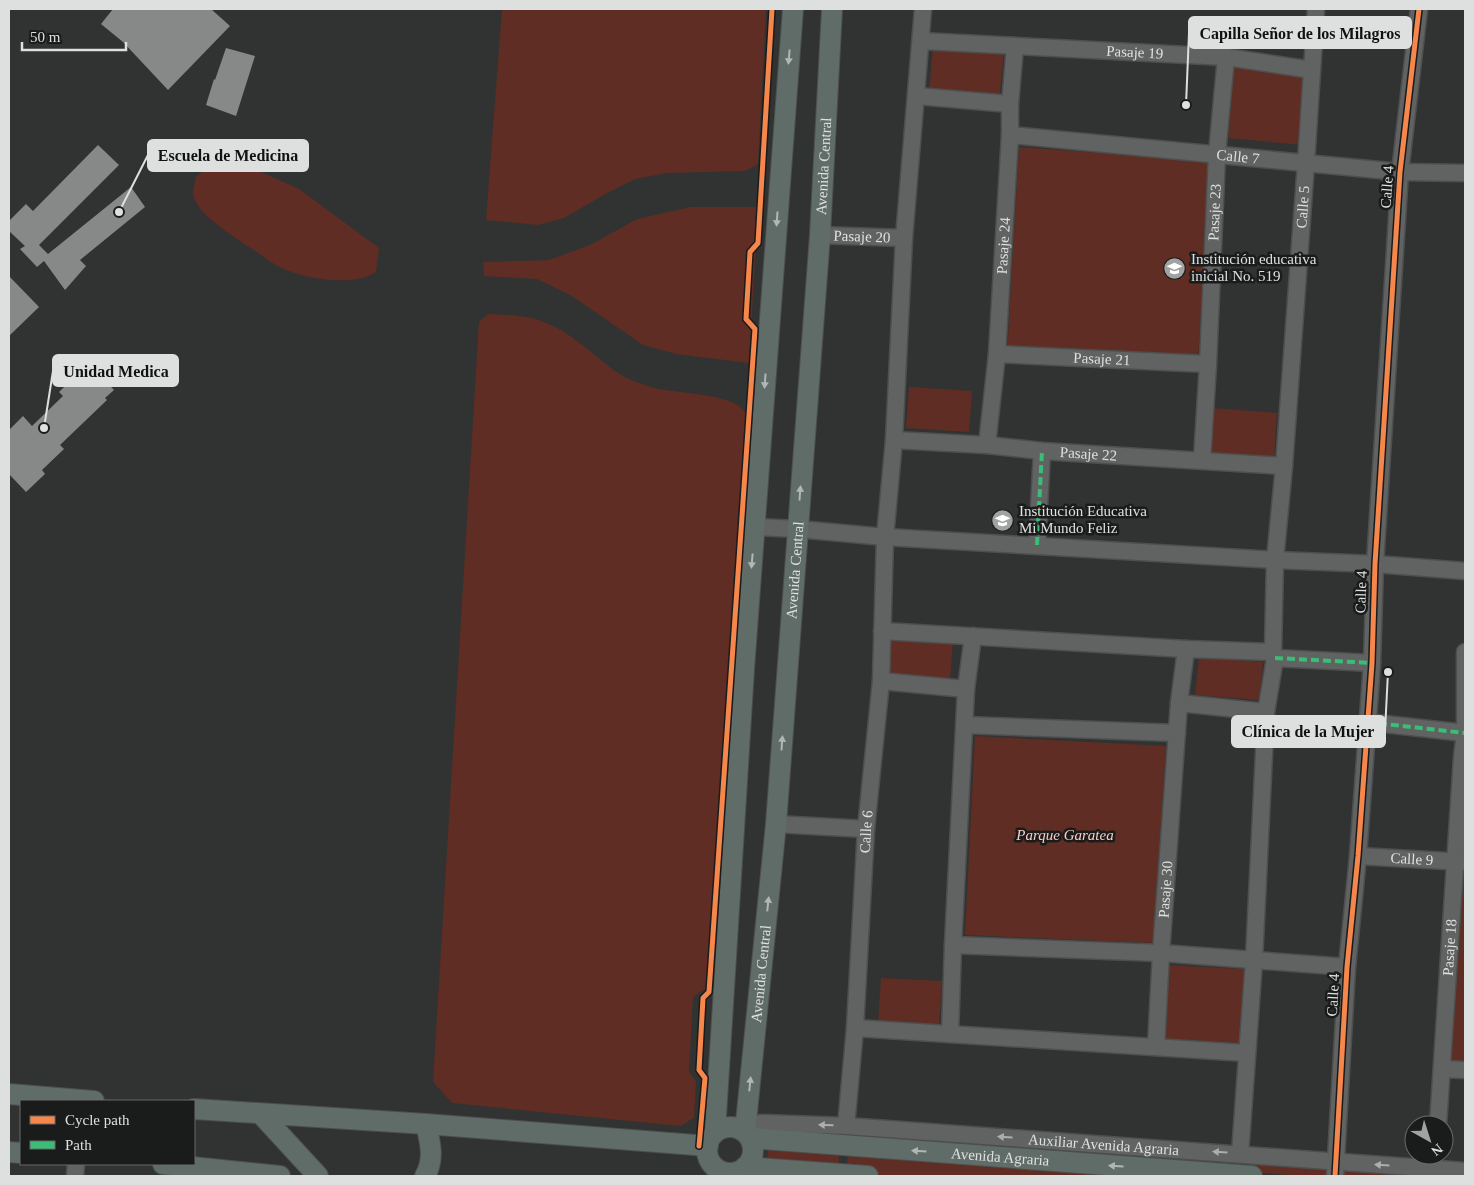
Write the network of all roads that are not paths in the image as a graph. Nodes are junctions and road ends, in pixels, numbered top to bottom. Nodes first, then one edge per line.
1 (793, 9) edge
2 (832, 9) edge
3 (923, 9) edge
4 (1316, 9) edge
5 (1419, 9) edge
6 (921, 41) junction
7 (1015, 46) junction
8 (1226, 57) junction
9 (1312, 70) junction
10 (917, 96) junction
11 (1010, 104) junction
12 (1010, 134) junction
13 (1217, 154) junction
14 (1306, 163) junction
15 (1400, 172) junction
16 (1465, 174) edge
17 (820, 235) junction
18 (904, 238) junction
19 (997, 354) junction
20 (1208, 364) junction
21 (894, 440) junction
22 (987, 445) junction
23 (1042, 451) junction
24 (1202, 460) junction
25 (1284, 466) junction
26 (755, 527) junction
27 (798, 529) junction
28 (885, 537) junction
29 (1037, 545) junction
30 (1275, 560) junction
31 (1375, 564) junction
32 (1465, 571) edge
33 (882, 631) junction
34 (973, 636) junction
35 (1186, 649) junction
36 (1465, 652) edge
37 (1274, 655) junction
38 (1372, 663) junction
39 (1465, 669) edge
40 (881, 681) junction
41 (966, 689) junction
42 (1178, 704) junction
43 (1266, 712) junction
44 (1368, 722) junction
45 (965, 724) junction
46 (1177, 733) junction
47 (1465, 733) edge
48 (1464, 758) edge
49 (776, 824) junction
50 (866, 829) junction
51 (1358, 856) junction
52 (1460, 861) edge
53 (952, 945) junction
54 (1161, 953) junction
55 (1254, 960) junction
56 (1347, 967) junction
57 (855, 1028) junction
58 (950, 1034) junction
59 (1156, 1047) junction
60 (1247, 1053) junction
61 (1442, 1069) junction
62 (1465, 1070) edge
63 (9, 1094) edge
64 (82, 1100) edge
65 (195, 1109) edge
66 (260, 1114) junction
67 (1439, 1115) edge
68 (426, 1124) junction
69 (846, 1126) junction
70 (747, 1135) junction
71 (711, 1139) junction
72 (1240, 1154) junction
73 (1404, 1164) edge
74 (173, 1165) edge
75 (1445, 1165) edge
76 (1336, 1169) edge
77 (1465, 1171) edge
78 (735, 1172) edge
79 (280, 1176) edge
80 (318, 1176) edge
81 (425, 1176) edge
82 (868, 1176) edge
83 (1252, 1176) edge

1 -> 26 main road
2 - 17 main road, Avenida Central
3 - 6 street, Calle 6
4 - 9 street, Calle 5
5 - 15 street, Calle 4
6 - 7 street, Pasaje 19
6 - 10 street, Calle 6
7 - 8 street, Pasaje 19
7 - 11 street, Pasaje 24
8 - 9 street, Pasaje 19
8 - 13 street, Pasaje 23
9 - 14 street, Calle 5
10 - 11 street
10 - 18 street, Calle 6
11 - 12 street, Pasaje 24
12 - 13 street, Calle 7
12 - 19 street, Pasaje 24
13 - 14 street, Calle 7
13 - 20 street, Pasaje 23
14 - 15 street, Calle 7
14 - 25 street, Calle 5
15 - 16 street, Calle 7
15 - 31 street, Calle 4
17 - 18 street, Pasaje 20
27 -> 17 main road, Avenida Central
18 - 21 street, Calle 6
19 - 20 street, Pasaje 21
19 - 22 street, Pasaje 24
20 - 24 street, Pasaje 23
21 - 22 street, Pasaje 22
21 - 28 street, Calle 6
22 - 23 street, Pasaje 22
23 - 24 street, Pasaje 22
23 - 29 street
24 - 25 street, Pasaje 22
25 - 30 street, Calle 5
26 - 27 street
26 -> 71 main road
27 - 28 street
49 -> 27 main road, Avenida Central
28 - 29 street
28 - 33 street, Calle 6
29 - 30 street
30 - 31 street
30 - 37 street, Calle 5
31 - 32 street
31 - 38 street, Calle 4
33 - 34 street
33 - 40 street, Calle 6
34 - 35 street
34 - 41 street
35 - 37 street
35 - 42 street, Pasaje 30
36 - 39 street, Pasaje 18
37 - 38 street
37 - 43 street, Calle 5
38 - 44 street, Calle 4
39 - 47 street, Pasaje 18
40 - 41 street
40 - 50 street, Calle 6
41 - 45 street
42 - 43 street
42 - 46 street, Pasaje 30
43 - 55 street, Calle 5
44 - 47 street
44 - 51 street, Calle 4
45 - 46 street
45 - 53 street
46 - 54 street, Pasaje 30
47 - 48 street, Pasaje 18
48 - 52 street, Pasaje 18
49 - 50 street
70 -> 49 main road, Avenida Central
50 - 57 street, Calle 6
51 - 52 street, Calle 9
51 - 56 street, Calle 4
52 - 61 street, Pasaje 18
53 - 54 street
53 - 58 street
54 - 55 street
54 - 59 street, Pasaje 30
55 - 56 street
55 - 60 street, Calle 5
56 - 76 street, Calle 4
57 - 58 street
57 - 69 street, Calle 6
58 - 59 street
59 - 60 street
60 - 72 street, Calle 5
61 - 62 street
61 - 67 street, Pasaje 18
63 - 64 main road
65 - 66 main road
66 - 68 main road
66 - 80 main road
68 - 71 main road
68 - 81 main road
69 -> 70 street, Auxiliar Avenida Agraria
72 -> 69 street, Auxiliar Avenida Agraria
70 - 71 main road
70 - 78 main road
83 -> 70 main road, Avenida Agraria
71 - 78 main road
72 - 76 street, Auxiliar Avenida Agraria
73 -> 76 street, Auxiliar Avenida Agraria
74 - 79 main road
75 - 77 street, Auxiliar Avenida Agraria
78 - 82 main road

